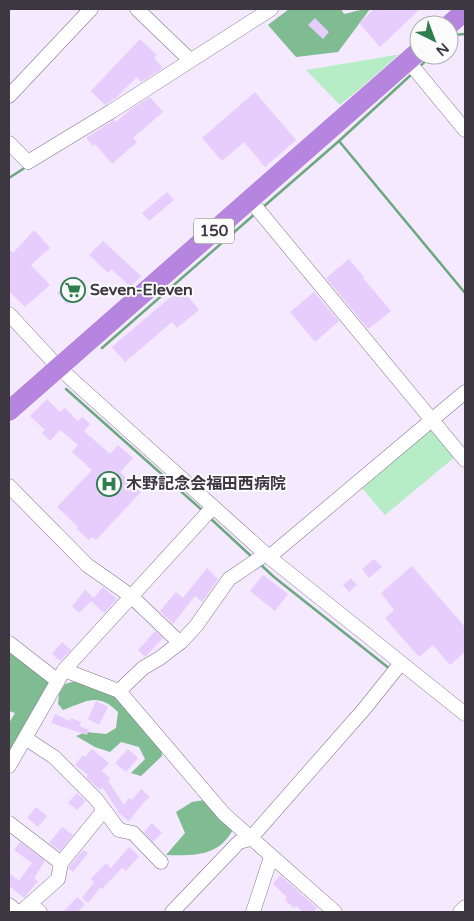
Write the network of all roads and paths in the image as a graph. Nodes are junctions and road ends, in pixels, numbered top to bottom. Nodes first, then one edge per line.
1 (91, 9) edge
2 (137, 9) edge
3 (271, 9) edge
4 (190, 60) junction
5 (409, 60) edge
6 (419, 65) edge
7 (9, 96) edge
8 (465, 130) edge
9 (9, 143) edge
10 (250, 200) junction
11 (9, 314) edge
12 (59, 368) junction
13 (465, 392) edge
14 (9, 411) edge
15 (432, 420) junction
16 (465, 460) edge
17 (9, 486) edge
18 (213, 507) junction
19 (267, 556) junction
20 (131, 596) junction
21 (9, 643) edge
22 (180, 643) junction
23 (401, 663) junction
24 (61, 676) junction
25 (119, 691) junction
26 (465, 714) edge
27 (25, 738) junction
28 (9, 766) edge
29 (104, 810) junction
30 (9, 823) edge
31 (250, 839) junction
32 (271, 857) junction
33 (161, 862) dead end
34 (61, 863) junction
35 (9, 906) edge
36 (465, 907) edge
37 (35, 908) edge
38 (172, 912) edge
39 (253, 912) edge
40 (335, 912) edge
41 (460, 912) edge

1 - 7 street
2 - 4 street
3 - 4 street
4 - 9 street
5 - 10 highway, 150
6 - 8 street
10 - 12 highway, 150
10 - 15 street
11 - 12 street
12 - 14 highway, 150
12 - 18 street
13 - 15 street
15 - 16 street
15 - 19 street
17 - 20 street
18 - 19 street
18 - 20 street
19 - 22 street
19 - 23 street
20 - 22 street
20 - 24 street
21 - 24 street
22 - 25 street
23 - 26 street
23 - 31 street
24 - 25 street
24 - 27 street
25 - 31 street
27 - 28 street
27 - 29 street
29 - 33 street
29 - 34 street
30 - 34 street
31 - 32 street
31 - 38 street
32 - 39 street
32 - 40 street
34 - 37 street
35 - 37 street
36 - 41 street

